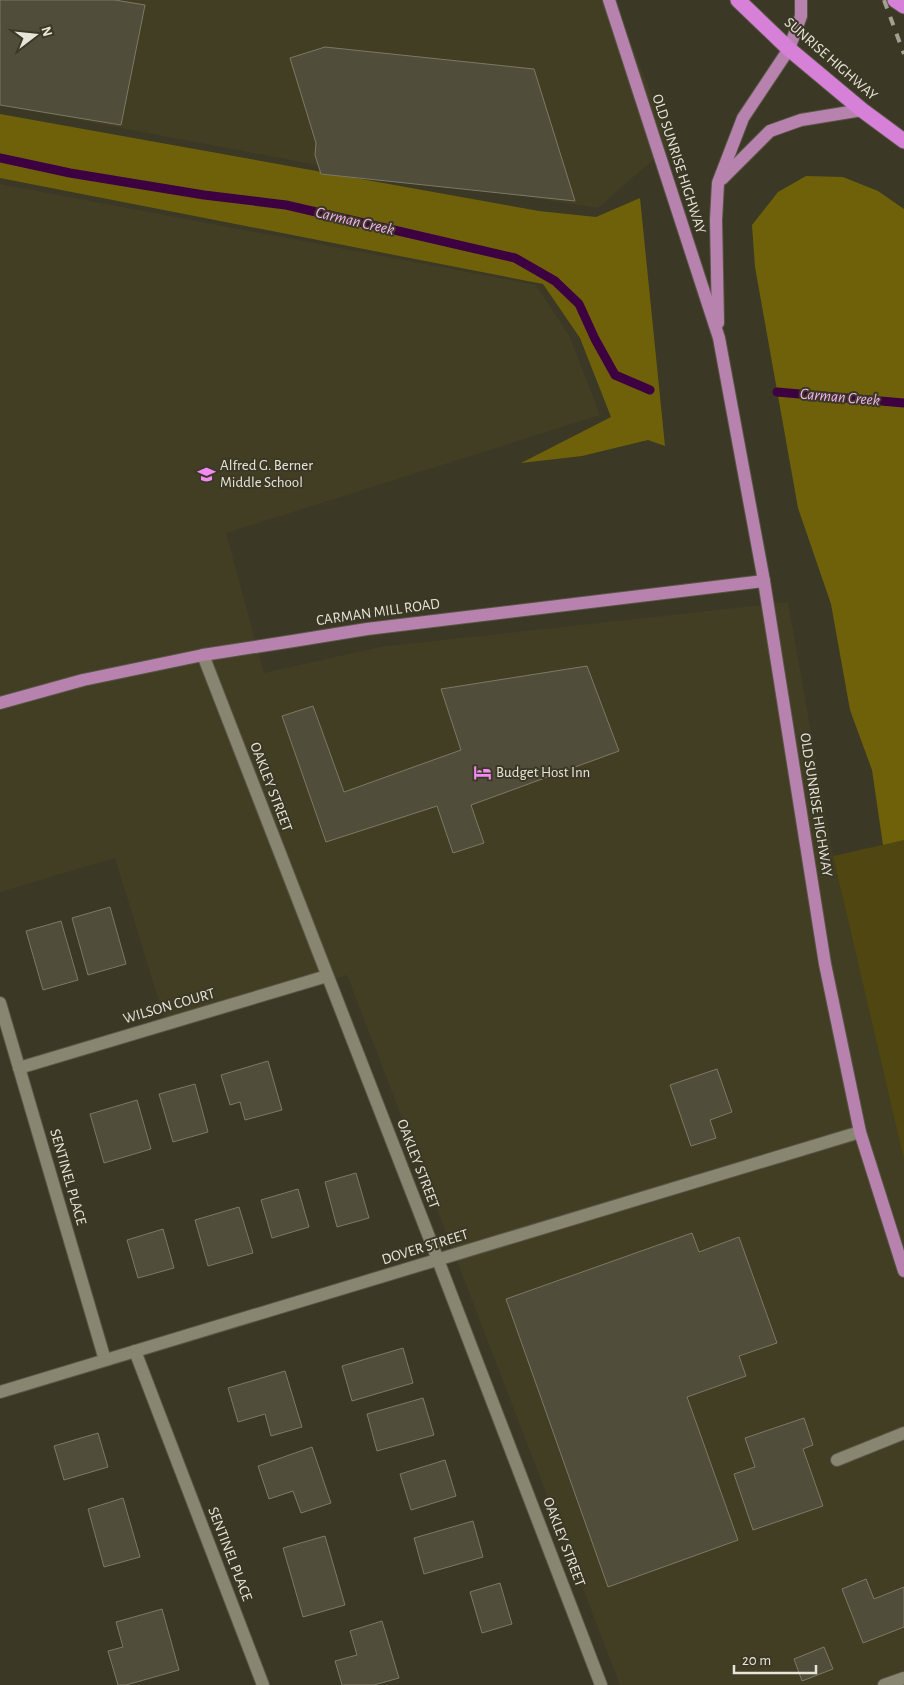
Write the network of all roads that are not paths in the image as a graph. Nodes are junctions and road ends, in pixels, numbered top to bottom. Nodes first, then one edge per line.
1 (609, 0) edge
2 (738, 0) edge
3 (802, 0) edge
4 (895, 0) edge
5 (904, 6) edge
6 (789, 49) junction
7 (862, 110) junction
8 (903, 140) edge
9 (718, 183) junction
10 (718, 338) junction
11 (764, 581) junction
12 (203, 655) junction
13 (0, 703) edge
14 (327, 976) junction
15 (0, 1003) edge
16 (19, 1068) junction
17 (860, 1132) junction
18 (438, 1260) junction
19 (904, 1271) edge
20 (134, 1351) junction
21 (105, 1360) junction
22 (0, 1392) edge
23 (904, 1432) edge
24 (837, 1460) dead end
25 (904, 1678) edge
26 (263, 1685) edge
27 (601, 1685) edge
28 (884, 1685) edge

1 - 10 main road, OLD SUNRISE HIGHWAY
2 - 6 highway, SUNRISE HIGHWAY
3 - 6 main road, OLD SUNRISE HIGHWAY
4 - 5 highway
6 - 7 highway, SUNRISE HIGHWAY
6 - 9 main road, OLD SUNRISE HIGHWAY
7 - 8 highway, SUNRISE HIGHWAY
7 - 9 main road
9 - 10 main road, OLD SUNRISE HIGHWAY
10 - 11 main road, OLD SUNRISE HIGHWAY
11 - 12 main road, CARMAN MILL ROAD
11 - 17 main road, OLD SUNRISE HIGHWAY
12 - 13 main road, CARMAN MILL ROAD
12 - 14 street, OAKLEY STREET
14 - 16 street, WILSON COURT
14 - 18 street, OAKLEY STREET
15 - 16 street, SENTINEL PLACE
16 - 21 street, SENTINEL PLACE
17 - 18 street, DOVER STREET
17 - 19 main road, OLD SUNRISE HIGHWAY
18 - 20 street, DOVER STREET
18 - 27 street, OAKLEY STREET
20 - 21 street, DOVER STREET
20 - 26 street, SENTINEL PLACE
21 - 22 street, DOVER STREET
23 - 24 street
25 - 28 street

